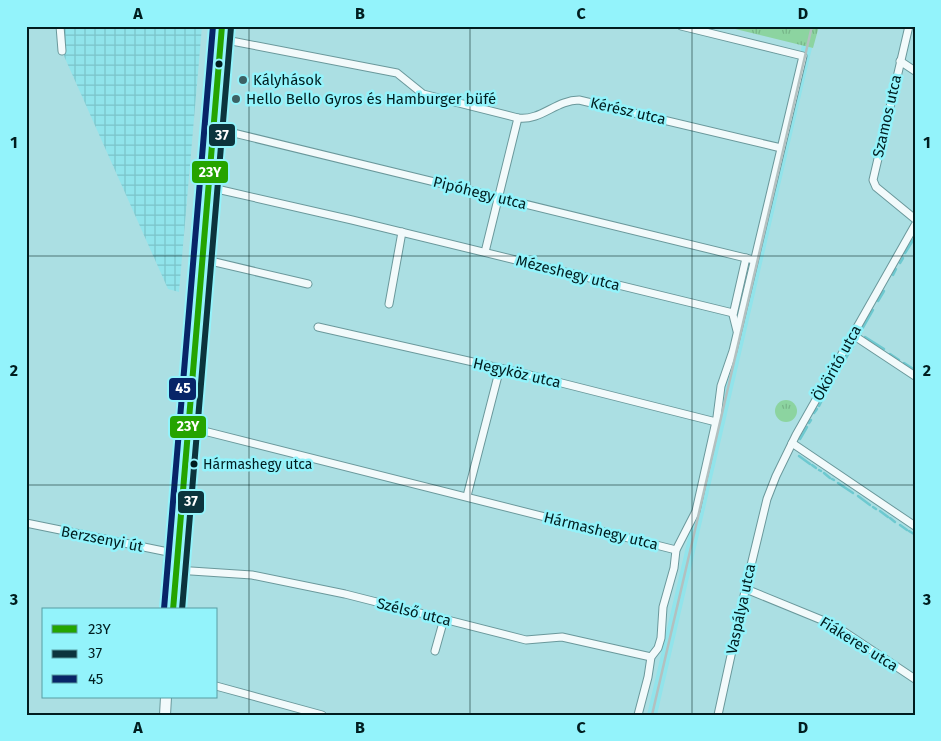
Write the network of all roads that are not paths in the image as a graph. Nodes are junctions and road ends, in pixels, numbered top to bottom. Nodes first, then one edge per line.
1 (60, 26) edge
2 (222, 26) edge
3 (681, 26) edge
4 (909, 26) edge
5 (221, 39) junction
6 (62, 50) dead end
7 (900, 61) junction
8 (915, 71) edge
9 (518, 118) junction
10 (213, 128) junction
11 (781, 148) junction
12 (208, 187) junction
13 (498, 197) junction
14 (915, 219) edge
15 (915, 225) edge
16 (402, 232) junction
17 (485, 252) junction
18 (202, 258) junction
19 (746, 258) junction
20 (754, 260) junction
21 (308, 284) dead end
22 (389, 304) dead end
23 (734, 313) junction
24 (318, 327) dead end
25 (737, 333) junction
26 (853, 335) junction
27 (500, 368) junction
28 (915, 376) edge
29 (716, 422) junction
30 (188, 427) junction
31 (792, 443) junction
32 (467, 496) junction
33 (766, 504) joint
34 (26, 523) edge
35 (915, 526) edge
36 (676, 550) junction
37 (178, 554) junction
38 (176, 570) junction
39 (746, 589) junction
40 (173, 608) edge
41 (444, 619) junction
42 (435, 651) dead end
43 (651, 657) junction
44 (915, 679) edge
45 (218, 687) edge
46 (166, 698) edge
47 (165, 715) edge
48 (322, 715) edge
49 (638, 715) edge
50 (718, 715) edge

1 - 6 street
2 - 5 main road
3 - 11 street
4 - 7 street, Szamos utca
5 - 9 street, Kérész utca
5 - 10 main road
7 - 8 street
7 - 14 street, Szamos utca
9 - 11 street, Kérész utca
9 - 13 street
10 - 12 main road
10 - 13 street, Pipóhegy utca
11 - 20 street
12 - 16 street, Mézeshegy utca
12 - 18 main road
13 - 17 street
13 - 19 street, Pipóhegy utca
15 - 26 street, Ököritó utca
16 - 17 street, Mézeshegy utca
16 - 22 street
17 - 23 street, Mézeshegy utca
18 - 21 street
18 - 30 main road
19 - 20 street, Pipóhegy utca
19 - 23 street
20 - 25 street
23 - 25 street
24 - 27 street, Hegyköz utca
25 - 29 street
26 - 28 street
26 - 31 street, Ököritó utca
27 - 29 street, Hegyköz utca
27 - 32 street
29 - 36 street
30 - 32 street, Hármashegy utca
30 - 37 main road
31 - 33 street, Ököritó utca
31 - 35 street
32 - 36 street, Hármashegy utca
33 - 39 street, Vaspálya utca
34 - 37 street, Berzsenyi út
36 - 43 street
37 - 38 main road
38 - 40 main road
38 - 41 street, Szélső utca
39 - 44 street, Fiákeres utca
39 - 50 street, Vaspálya utca
41 - 42 street
41 - 43 street, Szélső utca
43 - 49 street
45 - 48 street
46 - 47 main road

